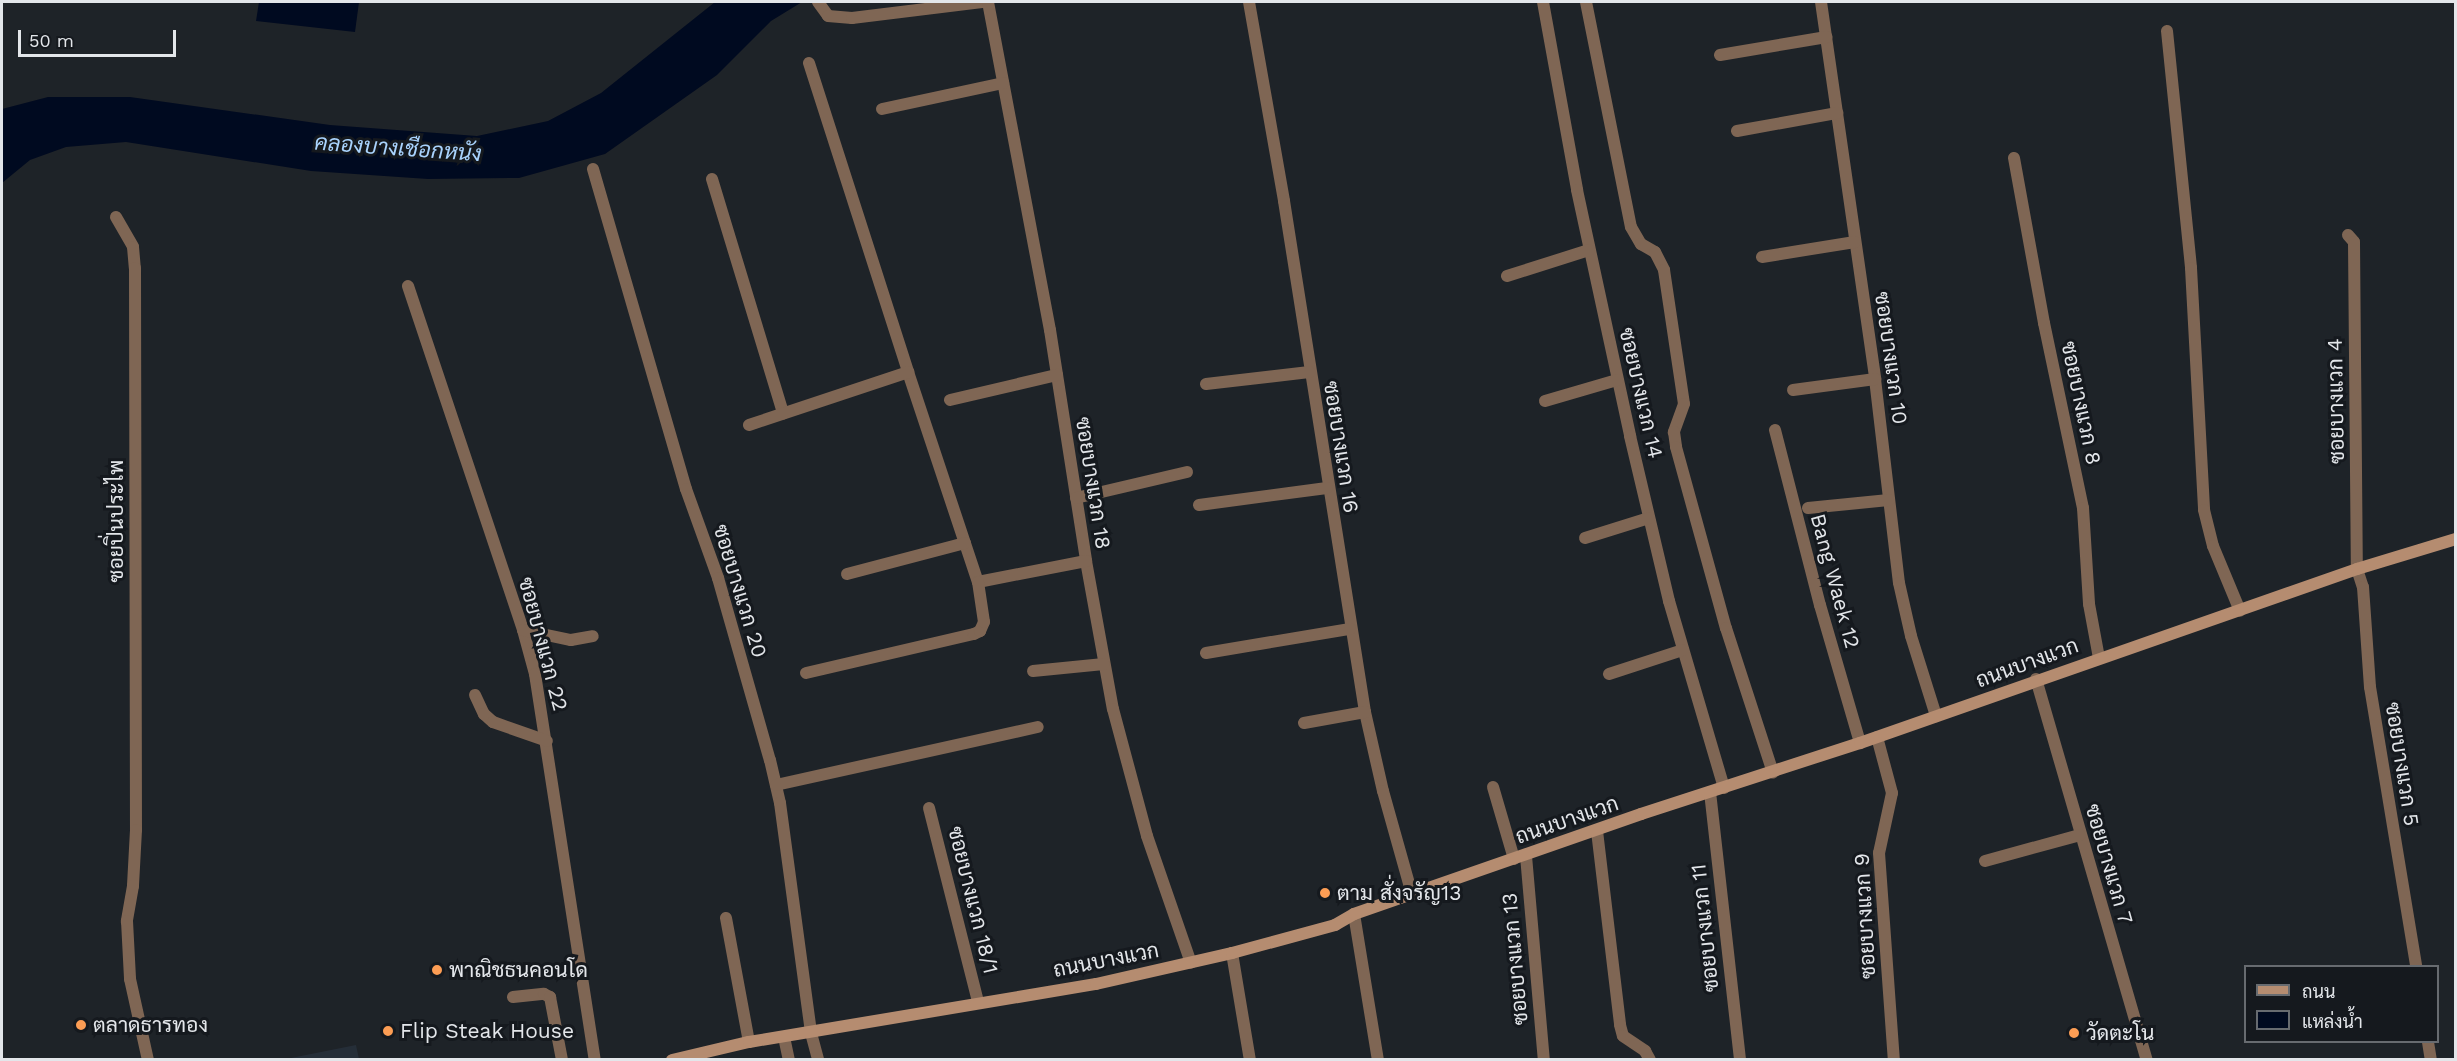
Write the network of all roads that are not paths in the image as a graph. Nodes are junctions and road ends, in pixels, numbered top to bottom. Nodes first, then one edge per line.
1 (818, 2) edge
2 (982, 2) edge
3 (988, 2) edge
4 (1249, 2) edge
5 (1543, 2) edge
6 (1586, 2) edge
7 (1821, 2) edge
8 (2167, 31) dead end
9 (1826, 37) junction
10 (1720, 55) dead end
11 (809, 63) dead end
12 (1003, 83) junction
13 (882, 109) dead end
14 (1837, 113) junction
15 (1737, 131) dead end
16 (2014, 158) dead end
17 (593, 169) dead end
18 (712, 179) dead end
19 (116, 217) dead end
20 (2348, 235) dead end
21 (1856, 242) junction
22 (1589, 250) junction
23 (1762, 257) dead end
24 (1507, 276) dead end
25 (408, 286) dead end
26 (908, 372) junction
27 (1309, 372) junction
28 (1057, 375) junction
29 (1875, 379) junction
30 (1617, 380) junction
31 (1206, 384) dead end
32 (1793, 390) dead end
33 (950, 400) dead end
34 (1545, 401) dead end
35 (783, 413) junction
36 (749, 425) dead end
37 (1775, 429) dead end
38 (1187, 472) dead end
39 (1327, 488) junction
40 (1076, 498) junction
41 (1889, 500) junction
42 (1199, 505) dead end
43 (1808, 508) dead end
44 (1649, 518) junction
45 (1585, 538) dead end
46 (2456, 539) edge
47 (965, 543) junction
48 (1086, 561) junction
49 (2357, 569) junction
50 (847, 574) dead end
51 (978, 582) junction
52 (2240, 611) junction
53 (1350, 629) junction
54 (523, 630) junction
55 (593, 636) dead end
56 (1683, 650) junction
57 (1206, 654) dead end
58 (2099, 658) junction
59 (1104, 664) junction
60 (1033, 671) dead end
61 (806, 673) dead end
62 (1609, 674) dead end
63 (2036, 679) junction
64 (476, 695) dead end
65 (1365, 712) junction
66 (1936, 716) junction
67 (1304, 723) dead end
68 (1038, 726) dead end
69 (1877, 737) junction
70 (547, 741) junction
71 (1860, 743) junction
72 (1773, 773) junction
73 (776, 785) junction
74 (1493, 787) dead end
75 (1724, 788) junction
76 (1710, 792) junction
77 (929, 808) dead end
78 (1597, 831) junction
79 (2080, 835) junction
80 (1526, 856) junction
81 (1514, 859) junction
82 (1985, 861) dead end
83 (1412, 894) junction
84 (1354, 914) junction
85 (726, 918) dead end
86 (1232, 953) junction
87 (1191, 963) junction
88 (2416, 965) edge
89 (513, 998) dead end
90 (978, 1002) junction
91 (811, 1033) junction
92 (784, 1037) junction
93 (748, 1042) junction
94 (2428, 1043) edge
95 (148, 1059) edge
96 (562, 1059) edge
97 (595, 1059) edge
98 (672, 1059) edge
99 (789, 1059) edge
100 (818, 1059) edge
101 (1250, 1059) edge
102 (1378, 1059) edge
103 (1544, 1059) edge
104 (1650, 1059) edge
105 (1740, 1059) edge
106 (1894, 1059) edge
107 (2147, 1059) edge
108 (2431, 1059) edge

1 - 2 street
3 - 12 street, ซอยบางแวก 18
4 - 27 street, ซอยบางแวก 16
5 - 22 street, ซอยบางแวก 14
6 - 72 street
7 - 9 street, ซอยบางแวก 10
8 - 52 street
9 - 10 street
9 - 14 street, ซอยบางแวก 10
11 - 26 street
12 - 13 street
12 - 28 street, ซอยบางแวก 18
14 - 15 street
14 - 21 street, ซอยบางแวก 10
16 - 58 street, ซอยบางแวก 8
17 - 73 street, ซอยบางแวก 20
18 - 35 street
19 - 95 street, ซอยปิ่นประไพ
20 - 49 street, ซอยบางแวก 4
21 - 23 street
21 - 29 street, ซอยบางแวก 10
22 - 24 street
22 - 30 street, ซอยบางแวก 14
25 - 54 street, ซอยบางแวก 22
26 - 35 street
26 - 47 street
27 - 31 street
27 - 39 street, ซอยบางแวก 16
28 - 33 street
28 - 40 street, ซอยบางแวก 18
29 - 32 street
29 - 41 street, ซอยบางแวก 10
30 - 34 street
30 - 44 street, ซอยบางแวก 14
35 - 36 street
37 - 71 street, Bang Waek 12
38 - 40 street
39 - 42 street
39 - 53 street, ซอยบางแวก 16
40 - 48 street, ซอยบางแวก 18
41 - 43 street
41 - 66 street, ซอยบางแวก 10
44 - 45 street
44 - 56 street, ซอยบางแวก 14
46 - 49 main road, ถนนบางแวก
47 - 50 street
47 - 51 street
48 - 51 street
48 - 59 street, ซอยบางแวก 18
49 - 52 main road, ถนนบางแวก
49 - 88 street, ซอยบางแวก 5
51 - 61 street
52 - 58 main road, ถนนบางแวก
53 - 57 street
53 - 65 street, ซอยบางแวก 16
54 - 55 street
54 - 70 street, ซอยบางแวก 22
56 - 62 street
56 - 75 street, ซอยบางแวก 14
58 - 63 main road, ถนนบางแวก
59 - 60 street
59 - 87 street, ซอยบางแวก 18
63 - 66 main road, ถนนบางแวก
63 - 79 street, ซอยบางแวก 7
64 - 70 street
65 - 67 street
65 - 83 street, ซอยบางแวก 16
66 - 69 main road, ถนนบางแวก
68 - 73 street
69 - 71 main road, ถนนบางแวก
69 - 106 street, ซอยบางแวก 9
70 - 97 street, ซอยบางแวก 22
71 - 72 main road, ถนนบางแวก
72 - 75 main road, ถนนบางแวก
73 - 91 street, ซอยบางแวก 20
74 - 81 street
75 - 76 main road, ถนนบางแวก
76 - 78 main road, ถนนบางแวก
76 - 105 street, ซอยบางแวก 11
77 - 90 street, ซอยบางแวก 18/1
78 - 80 main road, ถนนบางแวก
78 - 104 street
79 - 82 street
79 - 107 street, ซอยบางแวก 7
80 - 81 main road, ถนนบางแวก
80 - 103 street, ซอยบางแวก 13
81 - 83 main road, ถนนบางแวก
83 - 84 main road, ถนนบางแวก
84 - 86 main road, ถนนบางแวก
84 - 102 street
85 - 93 street
86 - 87 main road, ถนนบางแวก
86 - 101 street
87 - 90 main road, ถนนบางแวก
89 - 96 street
90 - 91 main road, ถนนบางแวก
91 - 92 main road, ถนนบางแวก
91 - 100 street, ซอยบางแวก 20
92 - 93 main road, ถนนบางแวก
92 - 99 street
93 - 98 main road, ถนนบางแวก
94 - 108 street

